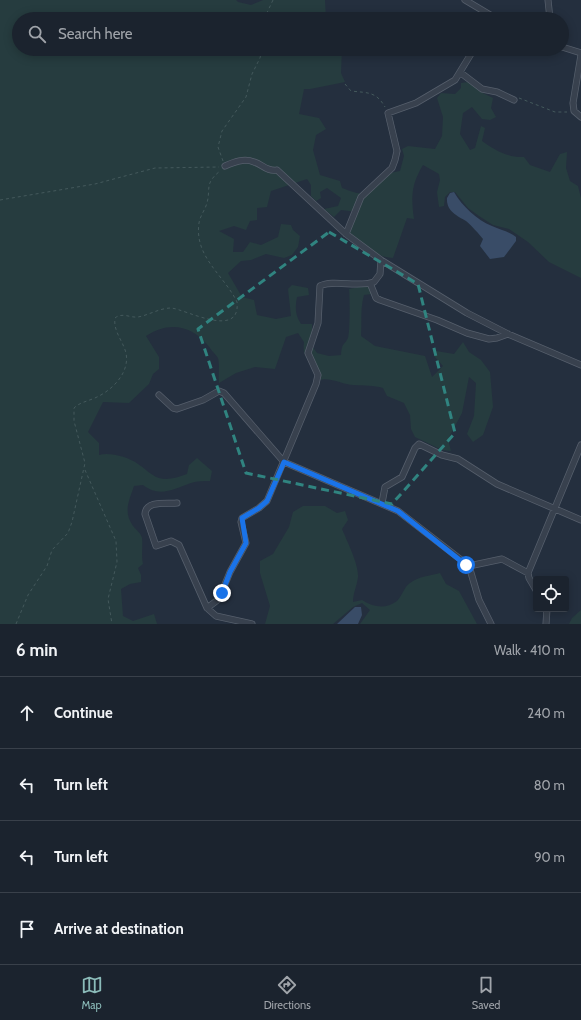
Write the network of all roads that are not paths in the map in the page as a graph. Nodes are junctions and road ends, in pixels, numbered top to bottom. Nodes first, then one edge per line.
1 (465, 0) edge
2 (548, 0) edge
3 (484, 12) edge
4 (549, 12) edge
5 (569, 50) edge
6 (581, 54) edge
7 (470, 56) edge
8 (461, 73) junction
9 (514, 100) road end
10 (581, 117) edge
11 (225, 166) road end
12 (346, 234) junction
13 (381, 260) junction
14 (370, 283) junction
15 (508, 334) junction
16 (581, 364) edge
17 (160, 395) dead end
18 (581, 445) edge
19 (284, 462) junction
20 (177, 503) dead end
21 (382, 503) junction
22 (554, 509) junction
23 (581, 520) edge
24 (469, 566) junction
25 (528, 573) junction
26 (533, 585) edge
27 (207, 608) junction
28 (547, 612) edge
29 (252, 624) edge
30 (491, 624) edge
31 (546, 624) edge

1 - 3 street
2 - 4 street
5 - 6 street
6 - 10 street
7 - 8 street
8 - 9 street
8 - 12 street
11 - 12 street
12 - 13 street
13 - 14 street
13 - 15 street
14 - 15 street
14 - 19 street
15 - 16 street
17 - 19 street
18 - 22 street
19 - 21 street
19 - 27 street
20 - 27 street
21 - 22 street
21 - 24 street
22 - 23 street
22 - 25 street
24 - 25 street
24 - 30 street
25 - 26 street
27 - 29 street
28 - 31 street

